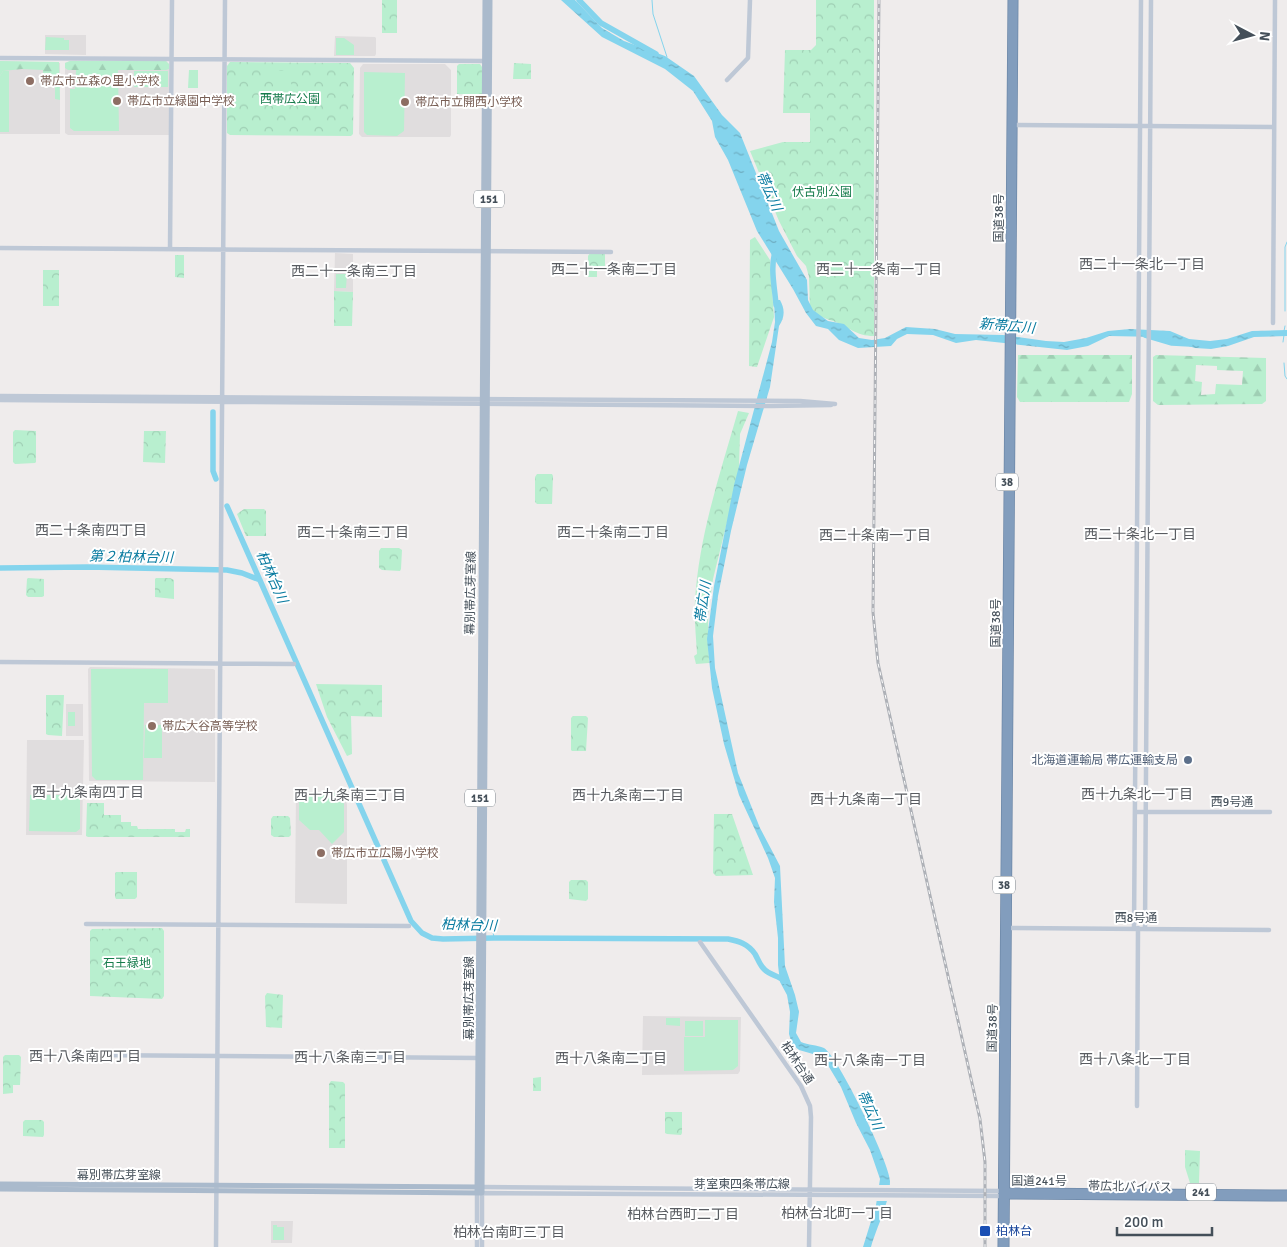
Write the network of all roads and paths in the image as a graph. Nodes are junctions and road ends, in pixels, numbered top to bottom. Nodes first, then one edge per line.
1 (172, 0) edge
2 (225, 0) edge
3 (485, 0) edge
4 (490, 0) edge
5 (750, 0) edge
6 (1010, 0) edge
7 (1015, 0) edge
8 (1141, 0) edge
9 (1151, 0) edge
10 (1275, 0) edge
11 (0, 58) edge
12 (172, 59) junction
13 (224, 60) junction
14 (485, 61) junction
15 (727, 80) dead end
16 (1012, 125) junction
17 (1140, 126) junction
18 (1150, 126) junction
19 (1274, 127) junction
20 (0, 248) edge
21 (170, 249) junction
22 (223, 249) junction
23 (486, 251) junction
24 (611, 252) dead end
25 (1273, 323) dead end
26 (0, 396) edge
27 (0, 400) edge
28 (222, 400) junction
29 (485, 401) junction
30 (800, 404) junction
31 (0, 662) edge
32 (220, 663) junction
33 (294, 664) dead end
34 (1135, 812) junction
35 (1145, 812) junction
36 (1270, 812) dead end
37 (86, 924) dead end
38 (219, 925) junction
39 (409, 926) dead end
40 (1006, 928) junction
41 (1136, 928) junction
42 (1144, 928) junction
43 (1269, 930) dead end
44 (700, 942) dead end
45 (86, 1055) dead end
46 (217, 1056) junction
47 (480, 1058) junction
48 (1137, 1106) dead end
49 (0, 1184) edge
50 (217, 1188) junction
51 (0, 1189) edge
52 (480, 1190) junction
53 (810, 1192) junction
54 (1004, 1193) junction
55 (1287, 1193) edge
56 (1287, 1198) edge
57 (216, 1247) edge
58 (477, 1247) edge
59 (482, 1247) edge
60 (809, 1247) edge
61 (1001, 1247) edge
62 (1006, 1247) edge

1 - 12 street
2 - 13 street
3 - 14 main road, 幕別帯広芽室線 / 151
4 - 23 main road, 幕別帯広芽室線 / 151
5 - 15 street
6 - 16 highway, 国道38号 / 38
7 - 16 highway, 国道38号 / 38
8 - 17 street
9 - 18 street
10 - 19 street
11 - 12 street
12 - 13 street
12 - 21 street
13 - 14 street
13 - 22 street
14 - 23 main road, 幕別帯広芽室線 / 151
16 - 17 street
16 - 40 highway, 国道38号 / 38
17 - 18 street
17 - 34 street
18 - 19 street
18 - 35 street
19 - 25 street
20 - 21 street
21 - 22 street
22 - 23 street
22 - 28 street
23 - 24 street
23 - 29 main road, 幕別帯広芽室線 / 151
26 - 28 street
27 - 28 street
28 - 29 street
28 - 32 street
29 - 30 street
29 - 47 main road, 幕別帯広芽室線 / 151
30 - 30 street
31 - 32 street
32 - 33 street
32 - 38 street
34 - 35 street, 西9号通
34 - 41 street
35 - 36 street, 西9号通
35 - 42 street
37 - 38 street
38 - 39 street
38 - 46 street
40 - 41 street, 西8号通
40 - 54 highway, 国道38号 / 38
41 - 42 street, 西8号通
41 - 48 street
42 - 43 street, 西8号通
44 - 53 street, 柏林台通
45 - 46 street
46 - 47 street
46 - 50 street
47 - 52 main road, 幕別帯広芽室線 / 151
49 - 50 main road, 幕別帯広芽室線
50 - 51 main road, 幕別帯広芽室線
50 - 52 main road, 幕別帯広芽室線
50 - 57 street
52 - 53 street, 芽室東四条帯広線
52 - 58 street
52 - 59 street
53 - 54 street, 芽室東四条帯広線
53 - 60 street, 柏林台通
54 - 55 highway, 国道241号 / 241
54 - 56 highway, 帯広北バイパス / 241
54 - 61 highway, 国道38号 / 38
54 - 62 highway, 国道38号 / 38

